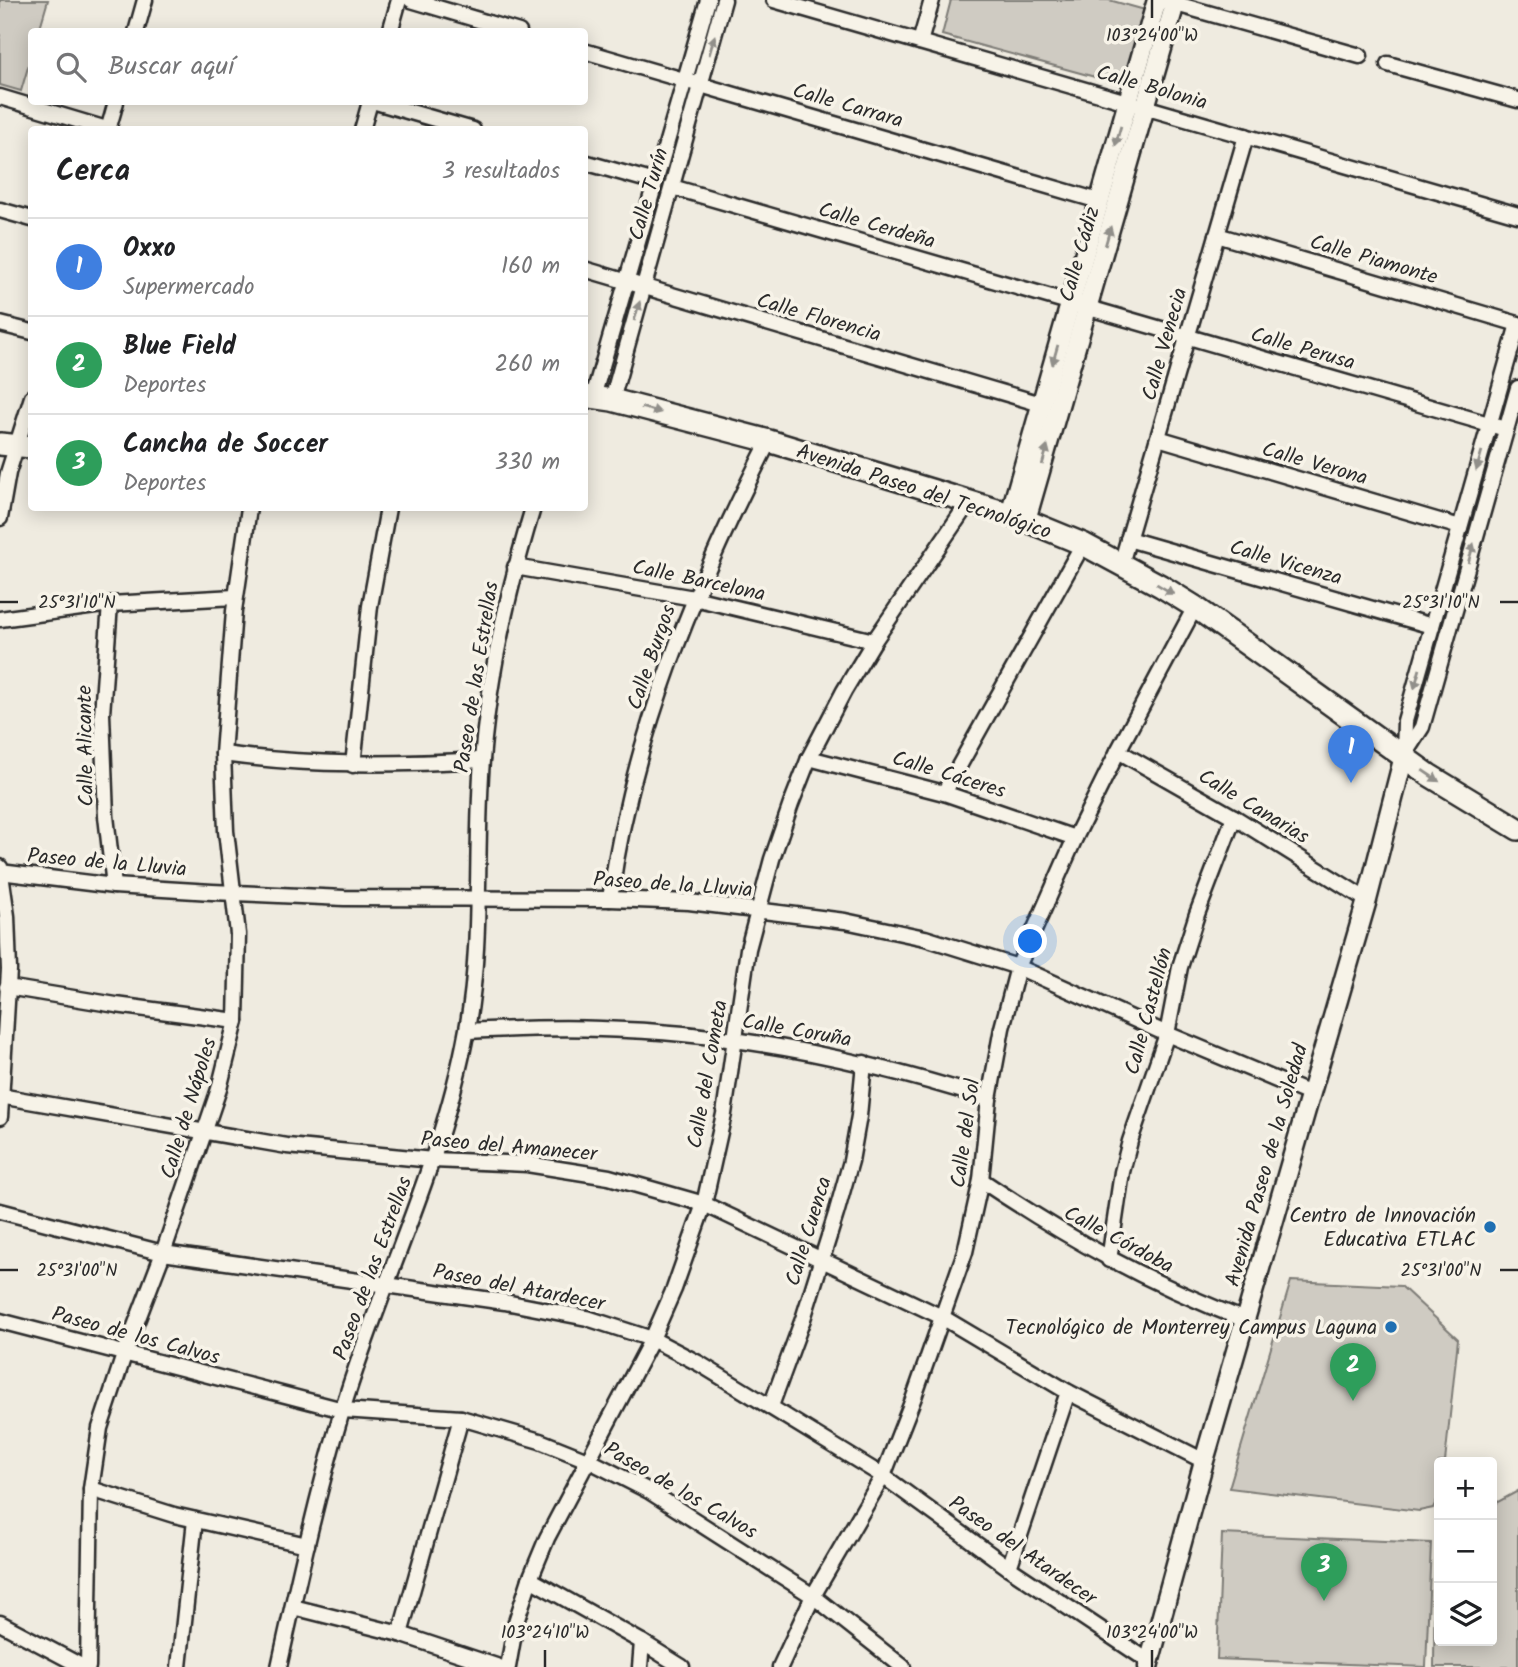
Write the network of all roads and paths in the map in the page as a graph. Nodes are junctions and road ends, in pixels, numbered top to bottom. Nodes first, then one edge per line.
1 (145, 0) edge
2 (399, 0) edge
3 (411, 0) edge
4 (708, 0) edge
5 (724, 0) edge
6 (774, 0) edge
7 (932, 0) edge
8 (1157, 0) edge
9 (1171, 1) edge
10 (137, 28) edge
11 (391, 28) edge
12 (506, 28) edge
13 (920, 42) junction
14 (588, 52) edge
15 (1360, 56) dead end
16 (1388, 64) dead end
17 (685, 80) junction
18 (701, 85) junction
19 (0, 97) edge
20 (1518, 100) edge
21 (115, 105) edge
22 (369, 105) edge
23 (386, 105) edge
24 (1136, 105) junction
25 (99, 126) edge
26 (110, 126) edge
27 (363, 126) edge
28 (459, 126) edge
29 (1246, 136) junction
30 (588, 163) edge
31 (655, 182) junction
32 (672, 187) junction
33 (1099, 201) junction
34 (0, 210) edge
35 (1518, 215) edge
36 (28, 218) edge
37 (1217, 235) junction
38 (588, 270) edge
39 (627, 282) junction
40 (644, 287) junction
41 (1079, 305) junction
42 (0, 324) edge
43 (1518, 324) edge
44 (28, 331) edge
45 (1188, 337) junction
46 (1518, 388) edge
47 (597, 398) edge
48 (1041, 404) junction
49 (28, 409) edge
50 (1489, 424) junction
51 (1506, 429) junction
52 (1158, 438) junction
53 (769, 441) junction
54 (16, 446) edge
55 (969, 502) junction
56 (249, 511) edge
57 (387, 511) edge
58 (532, 511) edge
59 (1018, 517) junction
60 (0, 518) edge
61 (1460, 527) junction
62 (1128, 539) junction
63 (1083, 544) junction
64 (1121, 564) junction
65 (515, 567) junction
66 (235, 597) junction
67 (694, 598) junction
68 (110, 604) junction
69 (1195, 607) junction
70 (0, 619) edge
71 (1432, 626) junction
72 (874, 642) junction
73 (1118, 751) junction
74 (223, 754) junction
75 (1404, 756) junction
76 (809, 758) junction
77 (482, 760) junction
78 (353, 765) junction
79 (944, 793) junction
80 (1234, 817) junction
81 (1518, 829) edge
82 (1075, 838) junction
83 (0, 871) edge
84 (114, 886) junction
85 (232, 892) junction
86 (477, 899) junction
87 (611, 899) junction
88 (1367, 900) junction
89 (757, 910) junction
90 (1018, 967) junction
91 (7, 986) junction
92 (236, 1021) junction
93 (467, 1031) junction
94 (1167, 1034) junction
95 (736, 1040) junction
96 (864, 1063) junction
97 (1310, 1094) junction
98 (1, 1096) edge
99 (989, 1099) junction
100 (0, 1117) edge
101 (204, 1133) junction
102 (433, 1160) junction
103 (981, 1180) junction
104 (704, 1204) junction
105 (0, 1211) edge
106 (163, 1253) junction
107 (821, 1258) junction
108 (1109, 1260) junction
109 (388, 1284) junction
110 (942, 1317) junction
111 (1245, 1320) junction
112 (0, 1321) edge
113 (652, 1339) junction
114 (124, 1355) junction
115 (1068, 1392) junction
116 (771, 1406) junction
117 (343, 1409) junction
118 (461, 1418) junction
119 (590, 1461) junction
120 (1204, 1461) junction
121 (883, 1476) junction
122 (91, 1489) junction
123 (195, 1520) junction
124 (307, 1545) junction
125 (1009, 1568) junction
126 (530, 1579) junction
127 (813, 1597) junction
128 (293, 1607) junction
129 (0, 1623) edge
130 (400, 1634) junction
131 (642, 1642) junction
132 (1149, 1665) edge
133 (86, 1667) edge
134 (179, 1667) edge
135 (279, 1667) edge
136 (499, 1667) edge
137 (508, 1667) edge
138 (640, 1667) edge
139 (682, 1667) edge
140 (780, 1667) edge
141 (903, 1667) edge

1 - 10 street
2 - 11 street
3 - 12 street
4 - 17 street, Calle Turín
18 -> 5 street, Calle Turín
6 - 13 street, Calle Bolonia
7 - 13 street
8 - 24 street, Calle Cádiz
9 - 15 street
9 - 24 street, Calle Cádiz
13 - 24 street, Calle Bolonia
14 - 17 street, Calle Carrara
16 - 20 street
17 - 18 street, Calle Carrara
17 - 31 street, Calle Turín
18 - 32 street, Calle Turín
18 - 33 street, Calle Carrara
19 - 25 street
21 - 26 street
22 - 27 street
23 - 28 street
24 - 29 street, Calle Bolonia
24 -> 33 street, Calle Cádiz
41 -> 24 street, Calle Cádiz
29 - 35 street, Calle Bolonia
29 - 37 street, Calle Venecia
30 - 31 street
31 - 39 street, Calle Turín
32 - 40 street, Calle Turín
32 - 41 street, Calle Cerdeña
33 - 41 street, Calle Cádiz
34 - 36 street
37 - 43 street, Calle Piamonte
37 - 45 street, Calle Venecia
38 - 39 street, Calle Florencia
39 - 40 street, Calle Florencia
39 - 47 street, Calle Turín
47 -> 40 street, Calle Turín
40 - 48 street, Calle Florencia
41 - 45 street, Calle Perusa
41 -> 48 street, Calle Cádiz
59 -> 41 street, Calle Cádiz
42 - 44 street
43 - 50 street, Avenida Paseo de la Soledad
45 - 50 street, Calle Perusa
45 - 52 street, Calle Venecia
46 - 51 street, Avenida Paseo de la Soledad
47 -> 53 main road, Avenida Paseo del Tecnológico
48 - 59 street, Calle Cádiz
49 - 54 street
50 - 51 street, Calle Perusa
50 -> 61 street, Avenida Paseo de la Soledad
75 -> 51 street, Avenida Paseo de la Soledad
52 - 61 street, Calle Verona
52 - 62 street, Calle Venecia
53 - 55 main road, Avenida Paseo del Tecnológico
53 - 67 street, Calle Burgos
54 - 60 street
55 - 59 main road, Avenida Paseo del Tecnológico
55 - 72 street, Calle del Cometa
56 - 66 street, Calle de Nápoles
57 - 78 street
58 - 65 street, Paseo de las Estrellas
59 - 63 main road, Avenida Paseo del Tecnológico
61 - 71 street, Avenida Paseo de la Soledad
62 - 64 street, Calle Venecia
62 - 71 street, Calle Vicenza
63 - 64 main road, Avenida Paseo del Tecnológico
63 - 79 street
64 -> 69 main road, Avenida Paseo del Tecnológico
65 - 67 street, Calle Barcelona
65 - 77 street, Paseo de las Estrellas
66 - 68 street
66 - 74 street, Calle de Nápoles
67 - 72 street, Calle Barcelona
67 - 87 street, Calle Burgos
68 - 70 street
68 - 84 street, Calle Alicante
69 - 73 street, Calle del Sol
69 - 75 main road, Avenida Paseo del Tecnológico
71 -> 75 street, Avenida Paseo de la Soledad
72 - 76 street, Calle del Cometa
73 - 80 street, Calle Canarias
73 - 82 street, Calle del Sol
74 - 78 street
74 - 85 street, Calle de Nápoles
75 -> 81 main road, Avenida Paseo del Tecnológico
75 - 88 street, Avenida Paseo de la Soledad
76 - 79 street, Calle Cáceres
76 - 89 street, Calle del Cometa
77 - 78 street
77 - 86 street, Paseo de las Estrellas
79 - 82 street, Calle Cáceres
80 - 88 street, Calle Canarias
80 - 94 street, Calle Castellón
82 - 90 street, Calle del Sol
83 - 84 street, Paseo de la Lluvia
83 - 91 street
84 - 85 street, Paseo de la Lluvia
85 - 86 street, Paseo de la Lluvia
85 - 92 street, Calle de Nápoles
86 - 87 street, Paseo de la Lluvia
86 - 93 street, Paseo de las Estrellas
87 - 89 street, Paseo de la Lluvia
88 - 97 street, Avenida Paseo de la Soledad
89 - 90 street, Paseo de la Lluvia
89 - 95 street, Calle del Cometa
90 - 94 street, Paseo de la Lluvia
90 - 99 street, Calle del Sol
91 - 92 street
91 - 98 street
92 - 101 street, Calle de Nápoles
93 - 95 street, Calle Coruña
93 - 102 street, Paseo de las Estrellas
94 - 97 street, Paseo de la Lluvia
94 - 108 street, Calle Castellón
95 - 96 street, Calle Coruña
95 - 104 street, Calle del Cometa
96 - 99 street, Calle Coruña
96 - 107 street, Calle Cuenca
97 - 111 street, Avenida Paseo de la Soledad
98 - 100 street
98 - 101 street, Paseo del Amanecer
99 - 103 street, Calle del Sol
101 - 102 street, Paseo del Amanecer
101 - 106 street, Calle de Nápoles
102 - 104 street, Paseo del Amanecer
102 - 109 street, Paseo de las Estrellas
103 - 108 street, Calle Córdoba
103 - 110 street, Calle del Sol
104 - 107 street, Paseo del Amanecer
104 - 113 street, Calle del Cometa
105 - 106 street, Paseo del Atardecer
106 - 109 street, Paseo del Atardecer
106 - 114 street, Calle de Nápoles
107 - 110 street, Paseo del Amanecer
107 - 116 street, Calle Cuenca
108 - 111 street, Calle Córdoba
109 - 113 street, Paseo del Atardecer
109 - 117 street, Paseo de las Estrellas
110 - 115 street, Paseo del Amanecer
110 - 121 street, Calle del Sol
111 - 120 street, Avenida Paseo de la Soledad
112 - 114 street, Paseo de los Calvos
113 - 116 street, Paseo del Atardecer
113 - 119 street, Calle del Cometa
114 - 117 street, Paseo de los Calvos
114 - 122 street, Calle de Nápoles
115 - 120 street, Paseo del Amanecer
115 - 125 street
116 - 121 street, Paseo del Atardecer
117 - 118 street, Paseo de los Calvos
117 - 124 street, Paseo de las Estrellas
118 - 119 street, Paseo de los Calvos
118 - 130 street
119 - 126 street, Calle del Cometa
119 - 127 street, Paseo de los Calvos
120 - 132 street, Avenida Paseo de la Soledad
121 - 125 street, Paseo del Atardecer
121 - 127 street, Calle del Sol
122 - 123 street
122 - 133 street, Calle de Nápoles
123 - 124 street
123 - 134 street
124 - 128 street, Paseo de las Estrellas
125 - 132 street, Paseo del Atardecer
126 - 131 street
126 - 137 street, Calle del Cometa
127 - 140 street, Calle del Sol
127 - 141 street, Paseo de los Calvos
128 - 130 street
128 - 135 street, Paseo de las Estrellas
129 - 133 street
130 - 136 street
131 - 138 street
131 - 139 street

